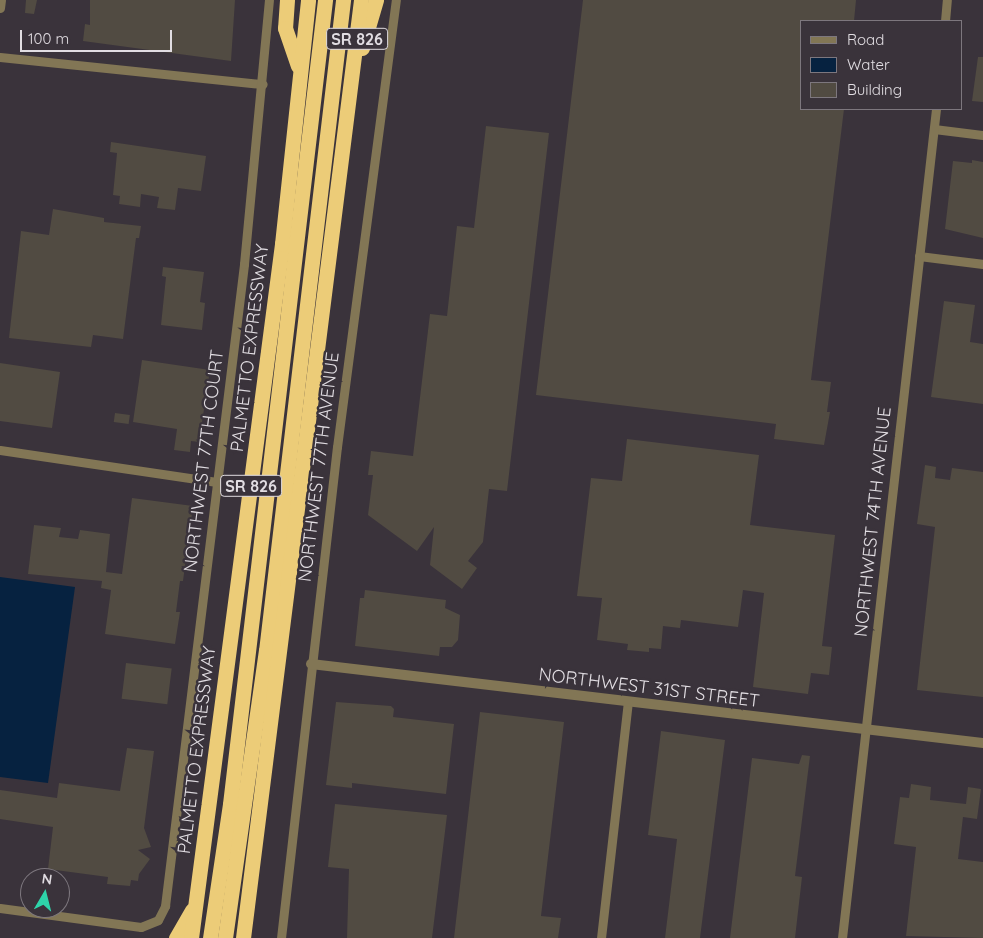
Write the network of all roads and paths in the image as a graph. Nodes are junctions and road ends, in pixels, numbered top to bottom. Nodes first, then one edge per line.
1 (1, 0) edge
2 (269, 0) edge
3 (287, 0) edge
4 (308, 0) edge
5 (325, 0) edge
6 (342, 0) edge
7 (361, 0) edge
8 (376, 0) edge
9 (396, 0) edge
10 (947, 0) edge
11 (0, 8) edge
12 (945, 20) edge
13 (0, 57) edge
14 (299, 70) junction
15 (352, 78) junction
16 (263, 84) junction
17 (936, 110) edge
18 (934, 128) junction
19 (983, 135) edge
20 (919, 256) junction
21 (983, 264) edge
22 (0, 450) edge
23 (217, 482) junction
24 (311, 664) junction
25 (628, 702) junction
26 (867, 730) junction
27 (983, 743) edge
28 (196, 902) junction
29 (0, 908) edge
30 (245, 934) edge
31 (176, 938) edge
32 (191, 938) edge
33 (210, 938) edge
34 (225, 938) edge
35 (281, 938) edge
36 (600, 938) edge
37 (842, 938) edge

1 - 11 street
2 - 16 street, NORTHWEST 77TH COURT
3 - 14 highway
4 - 14 highway, PALMETTO EXPRESSWAY / SR 826
5 - 33 highway
6 - 34 highway
7 - 15 highway, SR 826
8 - 15 highway
9 - 24 street, NORTHWEST 77TH AVENUE
10 - 12 street
13 - 16 street
14 - 28 highway, PALMETTO EXPRESSWAY / SR 826
15 - 30 highway, SR 826
16 - 23 street, NORTHWEST 77TH COURT
17 - 18 street, NORTHWEST 74TH AVENUE
18 - 19 street
18 - 20 street, NORTHWEST 74TH AVENUE
20 - 21 street
20 - 26 street, NORTHWEST 74TH AVENUE
22 - 23 street
23 - 29 street, NORTHWEST 77TH COURT
24 - 25 street, NORTHWEST 31ST STREET
24 - 35 street, NORTHWEST 77TH AVENUE
25 - 26 street, NORTHWEST 31ST STREET
25 - 36 street
26 - 27 street, NORTHWEST 31ST STREET
26 - 37 street, NORTHWEST 74TH AVENUE
28 - 31 highway
28 - 32 highway, PALMETTO EXPRESSWAY / SR 826

